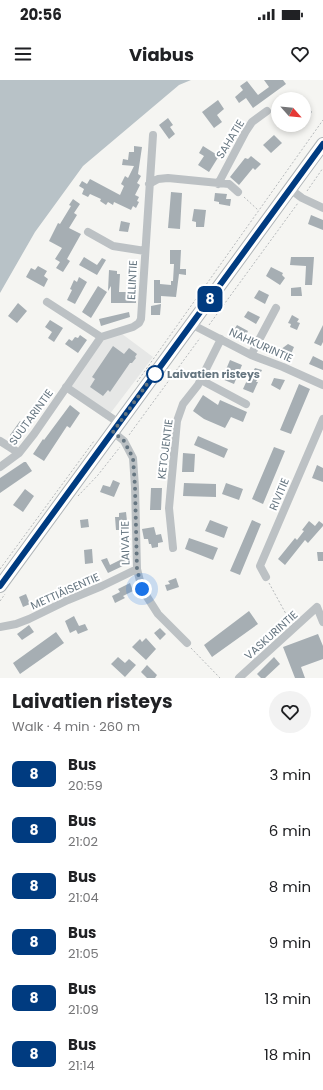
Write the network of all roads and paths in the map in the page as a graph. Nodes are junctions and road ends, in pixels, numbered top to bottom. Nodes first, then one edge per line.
1 (267, 111) dead end
2 (323, 120) edge
3 (153, 135) dead end
4 (323, 144) edge
5 (323, 168) edge
6 (149, 184) junction
7 (218, 184) junction
8 (290, 189) junction
9 (238, 192) joint
10 (302, 198) junction
11 (323, 208) edge
12 (258, 210) junction
13 (88, 232) dead end
14 (145, 251) junction
15 (47, 302) dead end
16 (276, 308) dead end
17 (191, 324) junction
18 (205, 331) junction
19 (101, 337) junction
20 (221, 339) junction
21 (251, 355) junction
22 (201, 380) junction
23 (323, 385) edge
24 (66, 387) junction
25 (134, 387) dead end
26 (246, 404) dead end
27 (323, 419) edge
28 (116, 428) junction
29 (98, 436) dead end
30 (0, 441) edge
31 (124, 441) junction
32 (19, 453) junction
33 (0, 467) edge
34 (74, 500) dead end
35 (173, 548) dead end
36 (137, 569) junction
37 (0, 570) edge
38 (266, 577) joint
39 (4, 588) edge
40 (0, 601) edge
41 (323, 622) edge
42 (0, 627) edge
43 (290, 632) junction
44 (187, 643) joint
45 (220, 678) edge
46 (239, 678) edge

1 - 7 street, SAHATIE
2 - 12 path
3 - 6 street, ELLINTIE
4 - 8 main road
5 - 10 path
6 - 7 street
6 - 14 street, ELLINTIE
7 - 9 street
8 - 10 street
8 - 17 main road
9 - 12 path
10 - 11 street
10 - 18 path
12 - 25 path
13 - 14 street
14 - 19 street, ELLINTIE
15 - 19 street
16 - 21 street
17 - 18 street, NAHKURINTIE
17 - 28 main road
18 - 20 street, NAHKURINTIE
18 - 31 path
19 - 24 street
20 - 21 street, NAHKURINTIE
20 - 22 street, KETOJENTIE
21 - 23 street, NAHKURINTIE
22 - 26 street
22 - 35 street, KETOJENTIE
24 - 28 street, SUUTARINTIE
24 - 32 street, SUUTARINTIE
27 - 38 street, RIVITIE
28 - 31 street, LAIVATIE
28 - 39 main road
29 - 37 path
30 - 32 street
31 - 34 path
31 - 36 street, LAIVATIE
32 - 33 street, SUUTARINTIE
36 - 42 street, METTIÄISENTIE
36 - 44 street, LAIVATIE
38 - 43 path
39 - 40 path
41 - 43 street, VASKURINTIE
43 - 46 street, VASKURINTIE
44 - 45 path

